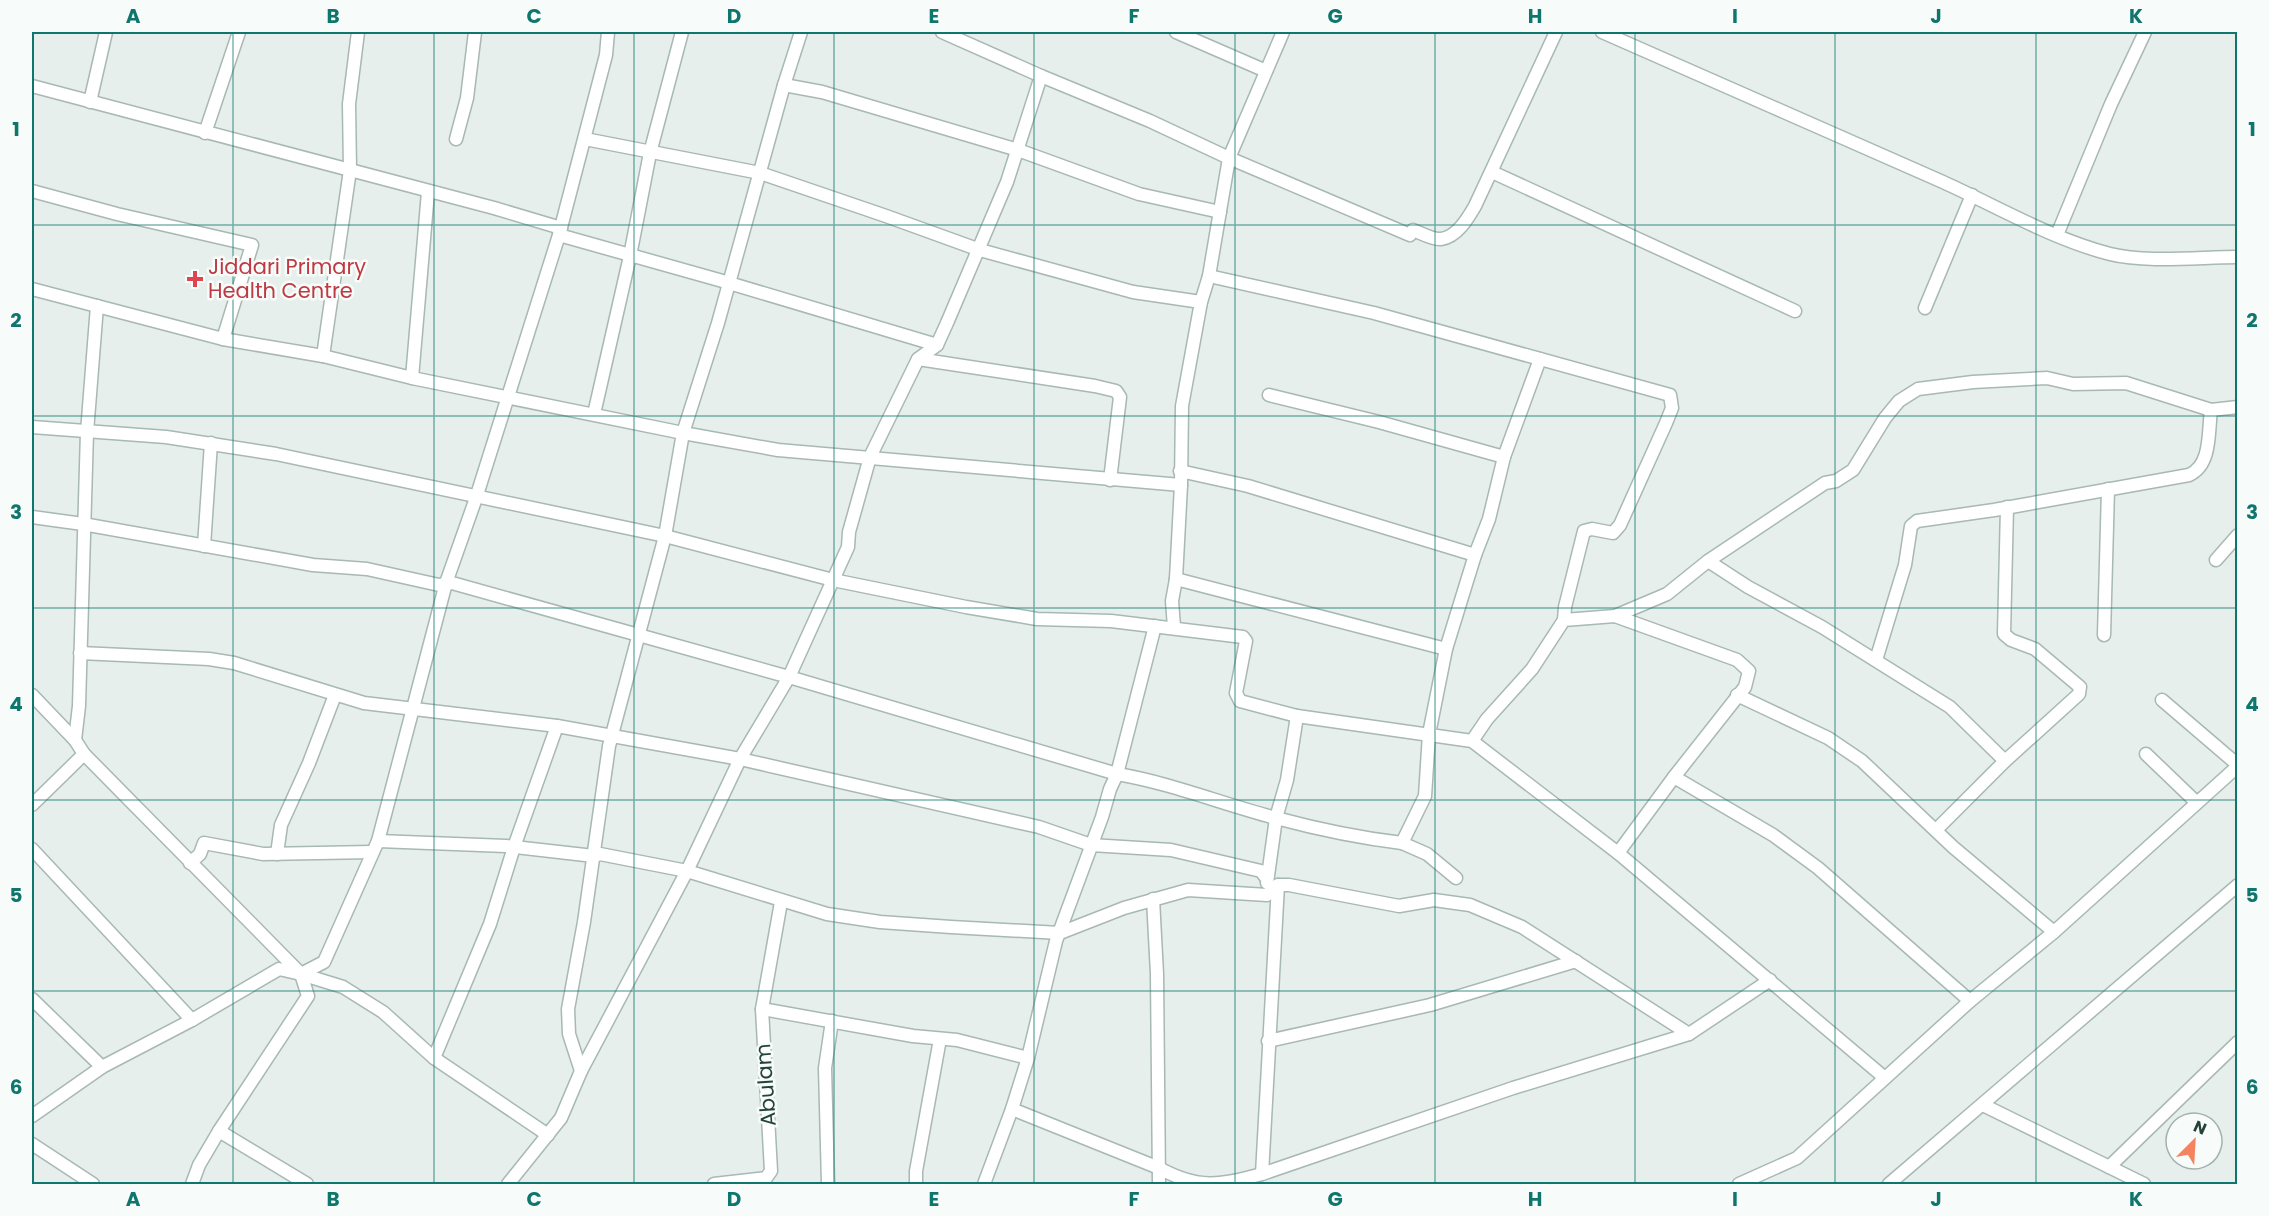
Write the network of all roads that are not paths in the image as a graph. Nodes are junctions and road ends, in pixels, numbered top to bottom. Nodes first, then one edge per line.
1 (106, 32) edge
2 (239, 32) edge
3 (358, 32) edge
4 (475, 32) edge
5 (608, 32) edge
6 (682, 32) edge
7 (801, 32) edge
8 (942, 32) edge
9 (1176, 32) edge
10 (1283, 32) edge
11 (1556, 32) edge
12 (1602, 32) edge
13 (2145, 32) edge
14 (1266, 71) junction
15 (1041, 76) junction
16 (784, 85) junction
17 (32, 87) edge
18 (90, 102) junction
19 (205, 133) junction
20 (456, 139) dead end
21 (585, 139) junction
22 (1018, 150) junction
23 (650, 153) junction
24 (1230, 158) junction
25 (350, 170) junction
26 (1492, 172) junction
27 (760, 173) junction
28 (32, 191) edge
29 (428, 192) junction
30 (1972, 195) junction
31 (1220, 212) junction
32 (560, 232) junction
33 (2057, 235) junction
34 (980, 250) junction
35 (630, 256) junction
36 (2238, 257) edge
37 (1209, 276) junction
38 (730, 284) junction
39 (32, 289) edge
40 (1201, 302) junction
41 (97, 306) junction
42 (1925, 308) dead end
43 (1795, 311) dead end
44 (224, 339) junction
45 (937, 345) junction
46 (323, 356) junction
47 (918, 358) junction
48 (1540, 359) junction
49 (412, 378) junction
50 (1269, 395) dead end
51 (508, 398) junction
52 (2238, 407) edge
53 (2211, 410) junction
54 (594, 414) junction
55 (32, 427) edge
56 (87, 432) junction
57 (683, 433) junction
58 (211, 443) junction
59 (1504, 457) junction
60 (870, 458) junction
61 (1180, 471) junction
62 (1110, 480) junction
63 (1181, 485) junction
64 (2108, 489) junction
65 (476, 498) junction
66 (2007, 507) junction
67 (32, 517) edge
68 (83, 524) junction
69 (2238, 535) edge
70 (665, 536) junction
71 (204, 546) junction
72 (1475, 555) junction
73 (2216, 560) dead end
74 (1708, 561) junction
75 (1176, 579) junction
76 (833, 580) junction
77 (446, 583) junction
78 (1615, 616) junction
79 (1564, 620) junction
80 (1155, 626) junction
81 (1174, 627) junction
82 (638, 634) junction
83 (2104, 635) dead end
84 (1446, 649) junction
85 (80, 653) junction
86 (1876, 660) junction
87 (789, 677) junction
88 (32, 695) edge
89 (335, 695) junction
90 (1737, 695) junction
91 (2162, 700) dead end
92 (412, 708) junction
93 (1297, 716) junction
94 (557, 726) junction
95 (1429, 734) junction
96 (612, 736) junction
97 (75, 740) junction
98 (1472, 741) junction
99 (84, 754) junction
100 (2146, 754) dead end
101 (740, 759) junction
102 (2005, 761) junction
103 (2238, 766) edge
104 (1117, 774) junction
105 (1674, 777) junction
106 (2196, 802) junction
107 (32, 805) edge
108 (1276, 818) junction
109 (1936, 831) junction
110 (1402, 843) junction
111 (1091, 845) junction
112 (375, 847) junction
113 (514, 847) junction
114 (32, 849) edge
115 (1618, 853) junction
116 (277, 854) junction
117 (594, 856) junction
118 (190, 863) junction
119 (687, 871) junction
120 (1456, 879) dead end
121 (1272, 882) junction
122 (2238, 885) edge
123 (1153, 899) junction
124 (781, 902) junction
125 (2054, 932) junction
126 (1060, 933) junction
127 (1576, 961) junction
128 (302, 974) junction
129 (1770, 980) junction
130 (32, 999) edge
131 (1970, 1001) junction
132 (762, 1009) junction
133 (192, 1020) junction
134 (832, 1021) junction
135 (1689, 1034) junction
136 (940, 1039) junction
137 (1268, 1041) junction
138 (2238, 1042) edge
139 (434, 1058) junction
140 (1028, 1058) junction
141 (102, 1067) junction
142 (581, 1071) junction
143 (1885, 1078) junction
144 (1983, 1105) junction
145 (1012, 1109) junction
146 (32, 1116) edge
147 (219, 1131) junction
148 (548, 1135) junction
149 (32, 1144) edge
150 (2109, 1167) junction
151 (1159, 1168) junction
152 (1262, 1174) junction
153 (93, 1185) edge
154 (192, 1185) edge
155 (307, 1185) edge
156 (508, 1185) edge
157 (714, 1185) edge
158 (828, 1185) edge
159 (916, 1185) edge
160 (984, 1185) edge
161 (1159, 1185) edge
162 (1739, 1185) edge
163 (1889, 1185) edge
164 (2144, 1185) edge

1 - 18 street
2 - 19 street
3 - 25 street
4 - 20 street
5 - 21 street
6 - 23 street
7 - 16 street
8 - 15 street
9 - 14 street
10 - 14 street
11 - 26 street
12 - 30 street
13 - 33 street
14 - 24 street
15 - 22 street
15 - 24 street
16 - 22 street
16 - 27 street
17 - 18 street
18 - 19 street
19 - 25 street
21 - 23 street
21 - 32 street
22 - 31 street
22 - 34 street
23 - 27 street
23 - 35 street
24 - 26 street
24 - 31 street
25 - 29 street
25 - 46 street
26 - 43 street
27 - 34 street
27 - 38 street
28 - 44 street
29 - 32 street
29 - 49 street
30 - 33 street
30 - 42 street
31 - 37 street
32 - 35 street
32 - 51 street
33 - 36 street
34 - 40 street
34 - 45 street
35 - 38 street
35 - 54 street
37 - 40 street
37 - 48 street
38 - 45 street
38 - 57 street
39 - 41 street
40 - 61 street
41 - 44 street
41 - 56 street
44 - 46 street
45 - 47 street
46 - 49 street
47 - 60 street
47 - 62 street
48 - 59 street
48 - 79 street
49 - 51 street
50 - 59 street
51 - 54 street
51 - 65 street
52 - 53 street
53 - 64 street
53 - 74 street
54 - 57 street
55 - 56 street
56 - 58 street
56 - 68 street
57 - 60 street
57 - 70 street
58 - 65 street
58 - 71 street
59 - 72 street
60 - 62 street
60 - 76 street
61 - 63 street
61 - 72 street
62 - 63 street
63 - 75 street
64 - 66 street
64 - 83 street
65 - 70 street
65 - 77 street
66 - 86 street
66 - 102 street
67 - 68 street
68 - 71 street
68 - 85 street
69 - 73 street
70 - 76 street
70 - 82 street
71 - 77 street
72 - 84 street
74 - 78 street
74 - 86 street
75 - 81 street
75 - 84 street
76 - 80 street
76 - 87 street
77 - 82 street
77 - 92 street
78 - 79 street
78 - 90 street
79 - 98 street
80 - 81 street
80 - 104 street
81 - 93 street
82 - 87 street
82 - 96 street
84 - 95 street
85 - 89 street
85 - 97 street
86 - 102 street
87 - 101 street
87 - 104 street
88 - 97 street
89 - 92 street
89 - 116 street
90 - 105 street
90 - 109 street
91 - 103 street
92 - 94 street
92 - 112 street
93 - 95 street
93 - 108 street
94 - 96 street
94 - 113 street
95 - 98 street
95 - 110 street
96 - 101 street
96 - 117 street
97 - 99 street
98 - 115 street
99 - 107 street
99 - 118 street
100 - 106 street
101 - 111 street
101 - 119 street
102 - 109 street
103 - 106 street
104 - 108 street
104 - 111 street
105 - 115 street
105 - 131 street
106 - 125 street
108 - 110 street
108 - 121 street
109 - 125 street
110 - 120 street
111 - 121 street
111 - 126 street
112 - 113 street
112 - 116 street
112 - 128 street
113 - 117 street
113 - 139 street
114 - 133 street
115 - 129 street
116 - 118 street
117 - 119 street
117 - 142 street
118 - 128 street
119 - 124 street
119 - 142 street
121 - 123 street
121 - 127 street
121 - 137 street
122 - 144 street
123 - 126 street
123 - 151 street
124 - 126 street
124 - 132 street, Abulam
125 - 131 street
126 - 140 street
127 - 135 street
127 - 137 street
128 - 133 street
128 - 139 street
128 - 147 street
129 - 135 street
129 - 143 street
130 - 141 street
131 - 143 street
132 - 134 street
132 - 157 street, Abulam
133 - 141 street
134 - 136 street
134 - 158 street
135 - 152 street
136 - 140 street
136 - 159 street
137 - 152 street
138 - 150 street
139 - 148 street
140 - 145 street
141 - 146 street
142 - 148 street
143 - 162 street
144 - 150 street
144 - 163 street
145 - 151 street
145 - 160 street
147 - 154 street
147 - 155 street
148 - 156 street
149 - 153 street
150 - 164 street
151 - 152 street
151 - 161 street

